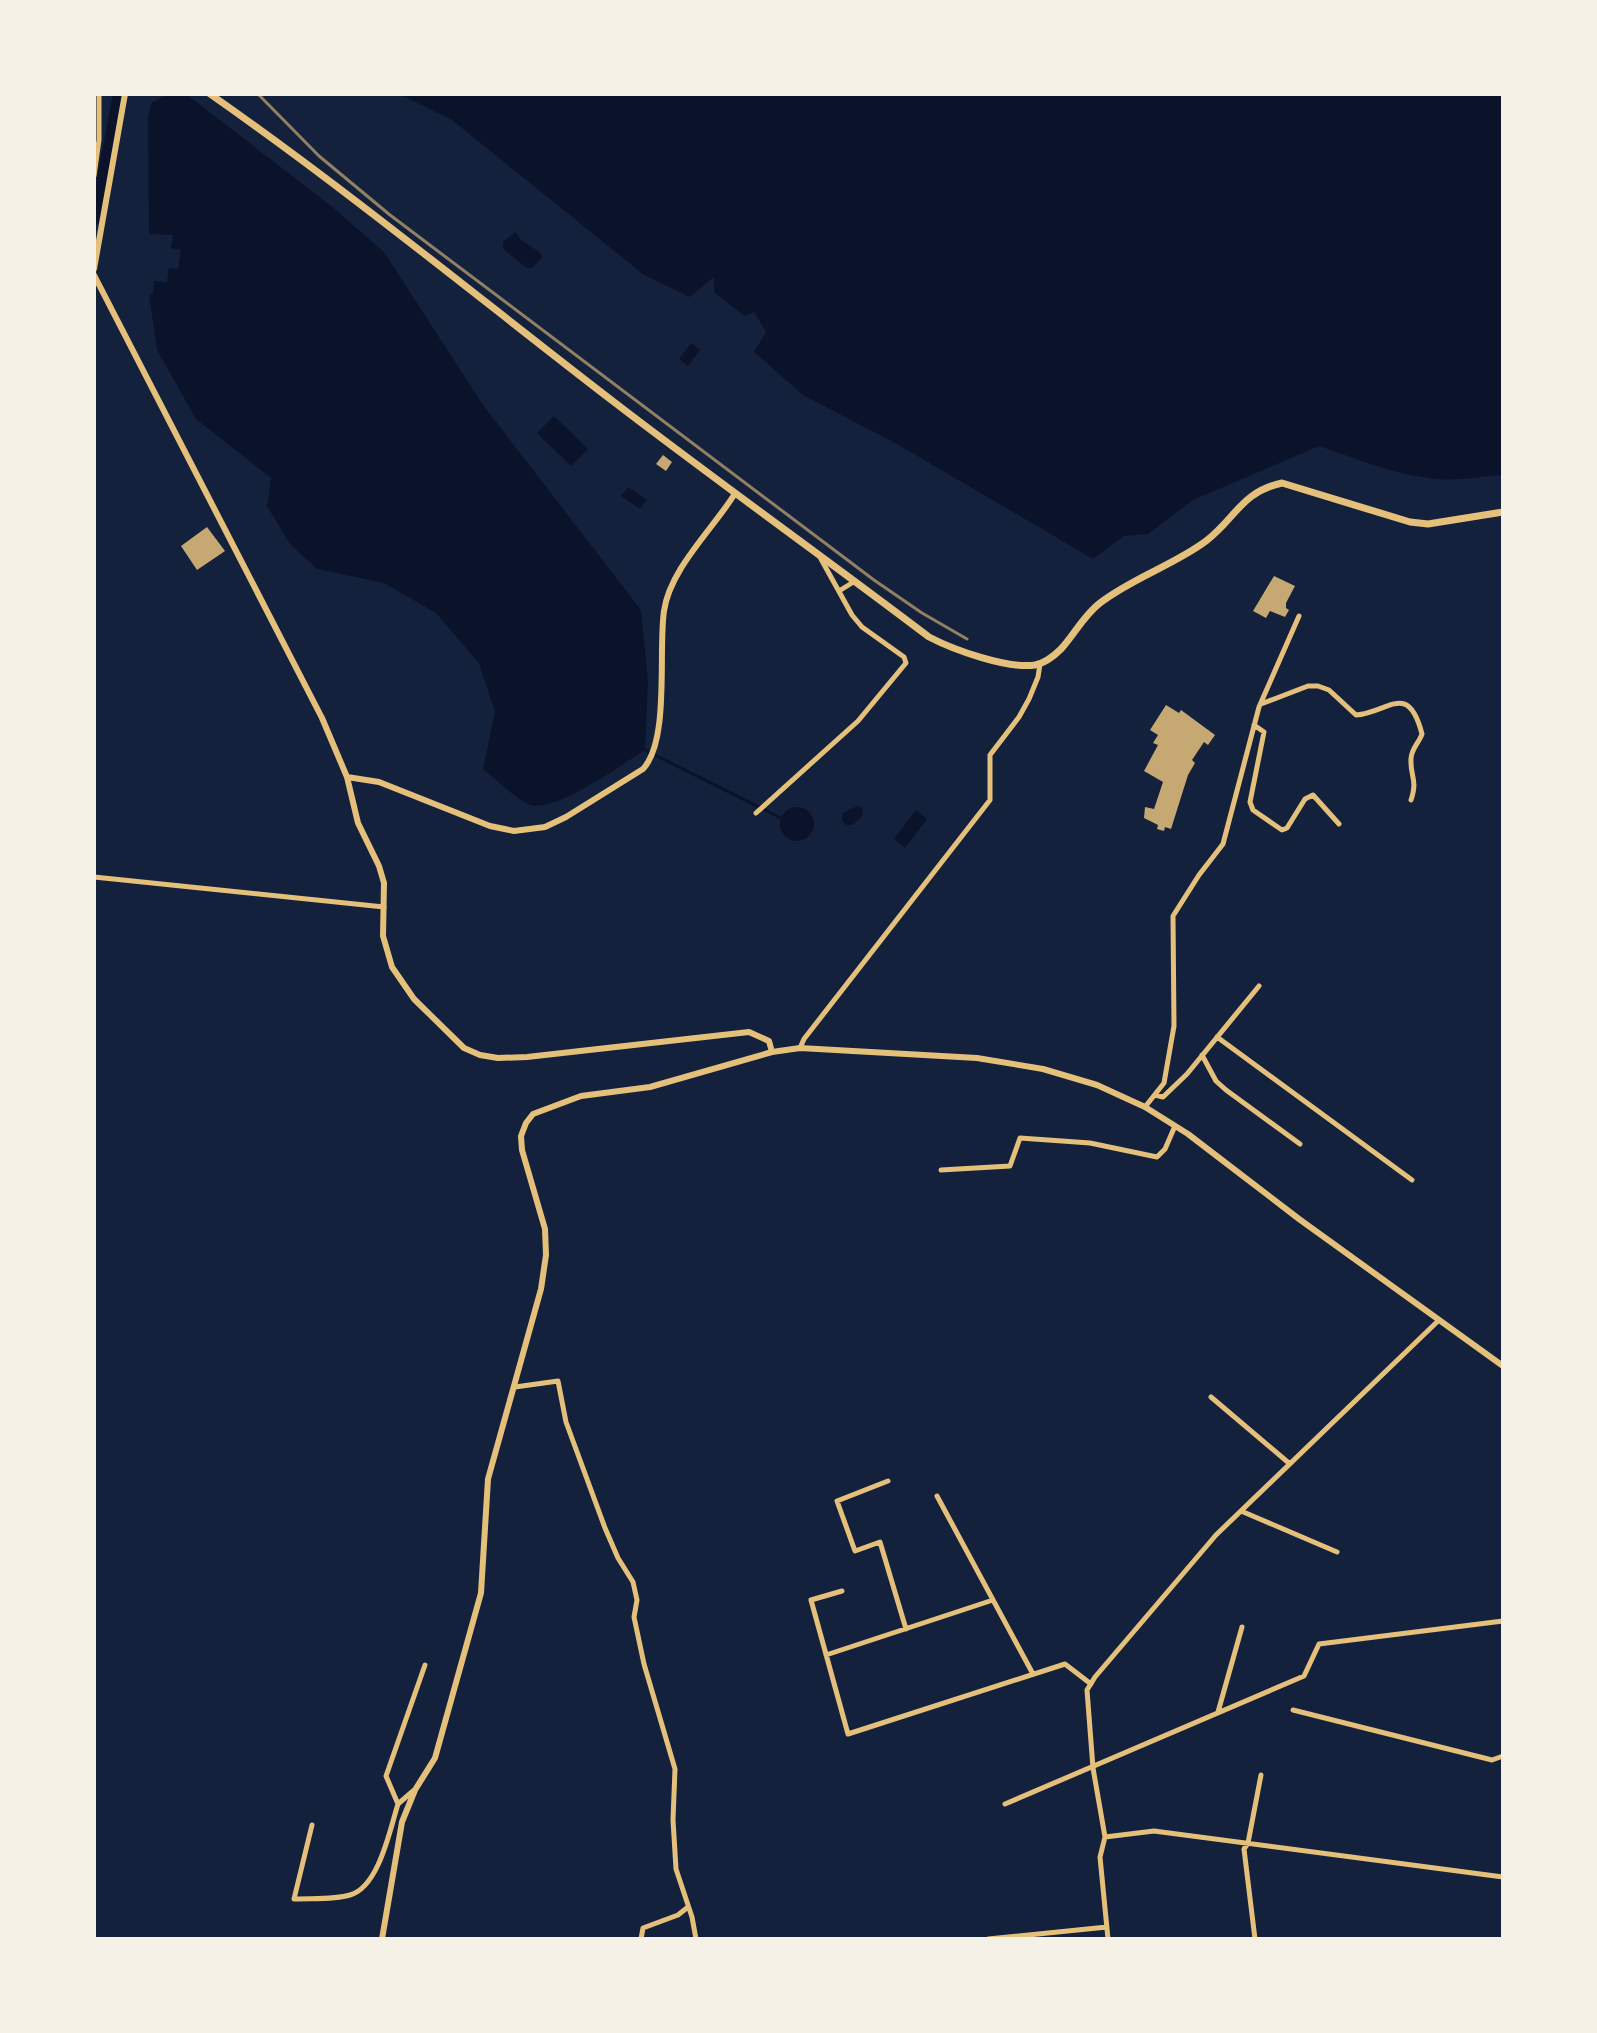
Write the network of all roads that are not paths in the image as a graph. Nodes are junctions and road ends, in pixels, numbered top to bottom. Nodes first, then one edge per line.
1 (99, 94) edge
2 (125, 94) edge
3 (210, 94) edge
4 (94, 176) edge
5 (94, 269) edge
6 (94, 275) edge
7 (734, 495) junction
8 (1503, 512) edge
9 (818, 553) junction
10 (855, 581) junction
11 (839, 591) junction
12 (1299, 616) dead end
13 (1040, 664) junction
14 (1261, 704) junction
15 (1254, 725) junction
16 (347, 777) junction
17 (1411, 800) dead end
18 (757, 812) dead end
19 (1339, 824) dead end
20 (94, 877) edge
21 (384, 907) junction
22 (1259, 986) dead end
23 (1217, 1037) junction
24 (800, 1048) junction
25 (772, 1052) junction
26 (1202, 1055) junction
27 (1155, 1095) junction
28 (1145, 1107) junction
29 (1175, 1126) junction
30 (1300, 1144) dead end
31 (941, 1170) dead end
32 (1412, 1180) dead end
33 (1439, 1320) junction
34 (1503, 1366) edge
35 (515, 1387) junction
36 (1211, 1397) dead end
37 (1290, 1464) junction
38 (888, 1481) dead end
39 (937, 1496) dead end
40 (1241, 1511) junction
41 (1337, 1552) dead end
42 (842, 1591) dead end
43 (993, 1600) junction
44 (1503, 1621) edge
45 (1242, 1627) dead end
46 (906, 1629) junction
47 (826, 1655) junction
48 (425, 1665) dead end
49 (1033, 1674) junction
50 (1091, 1684) junction
51 (1293, 1710) dead end
52 (1218, 1713) junction
53 (1503, 1756) edge
54 (1093, 1768) junction
55 (1261, 1775) dead end
56 (415, 1790) junction
57 (398, 1804) junction
58 (1005, 1804) dead end
59 (312, 1825) dead end
60 (1105, 1837) junction
61 (1248, 1843) junction
62 (1503, 1877) edge
63 (688, 1907) junction
64 (1107, 1927) junction
65 (382, 1939) edge
66 (641, 1939) edge
67 (696, 1939) edge
68 (988, 1939) edge
69 (1108, 1939) edge
70 (1255, 1939) edge

1 - 4 street
2 - 5 street
3 - 7 main road
6 - 16 street
7 - 9 main road
7 - 16 street
8 - 13 main road
9 - 10 main road
9 - 11 street
10 - 11 street
10 - 13 main road
11 - 18 street
12 - 14 street
13 - 24 street
14 - 15 street
14 - 17 street
15 - 19 street
15 - 27 street
16 - 21 street
20 - 21 street
21 - 25 street
22 - 23 street
23 - 26 street
23 - 32 street
24 - 25 street
24 - 28 street
25 - 35 street
26 - 27 street
26 - 30 street
27 - 28 street
28 - 29 street
29 - 31 street
29 - 33 street
33 - 34 street
33 - 37 street
35 - 56 street
35 - 63 street
36 - 37 street
37 - 40 street
38 - 46 street
39 - 43 street
40 - 41 street
40 - 50 street
42 - 47 street
43 - 46 street
43 - 49 street
44 - 52 street
45 - 52 street
46 - 47 street
47 - 49 street
48 - 57 street
49 - 50 street
50 - 54 street
51 - 53 street
52 - 54 street
54 - 58 street
54 - 60 street
55 - 61 street
56 - 57 street
56 - 65 street
57 - 59 street
60 - 61 street
60 - 64 street
61 - 62 street
61 - 70 street
63 - 66 street
63 - 67 street
64 - 68 street
64 - 69 street

